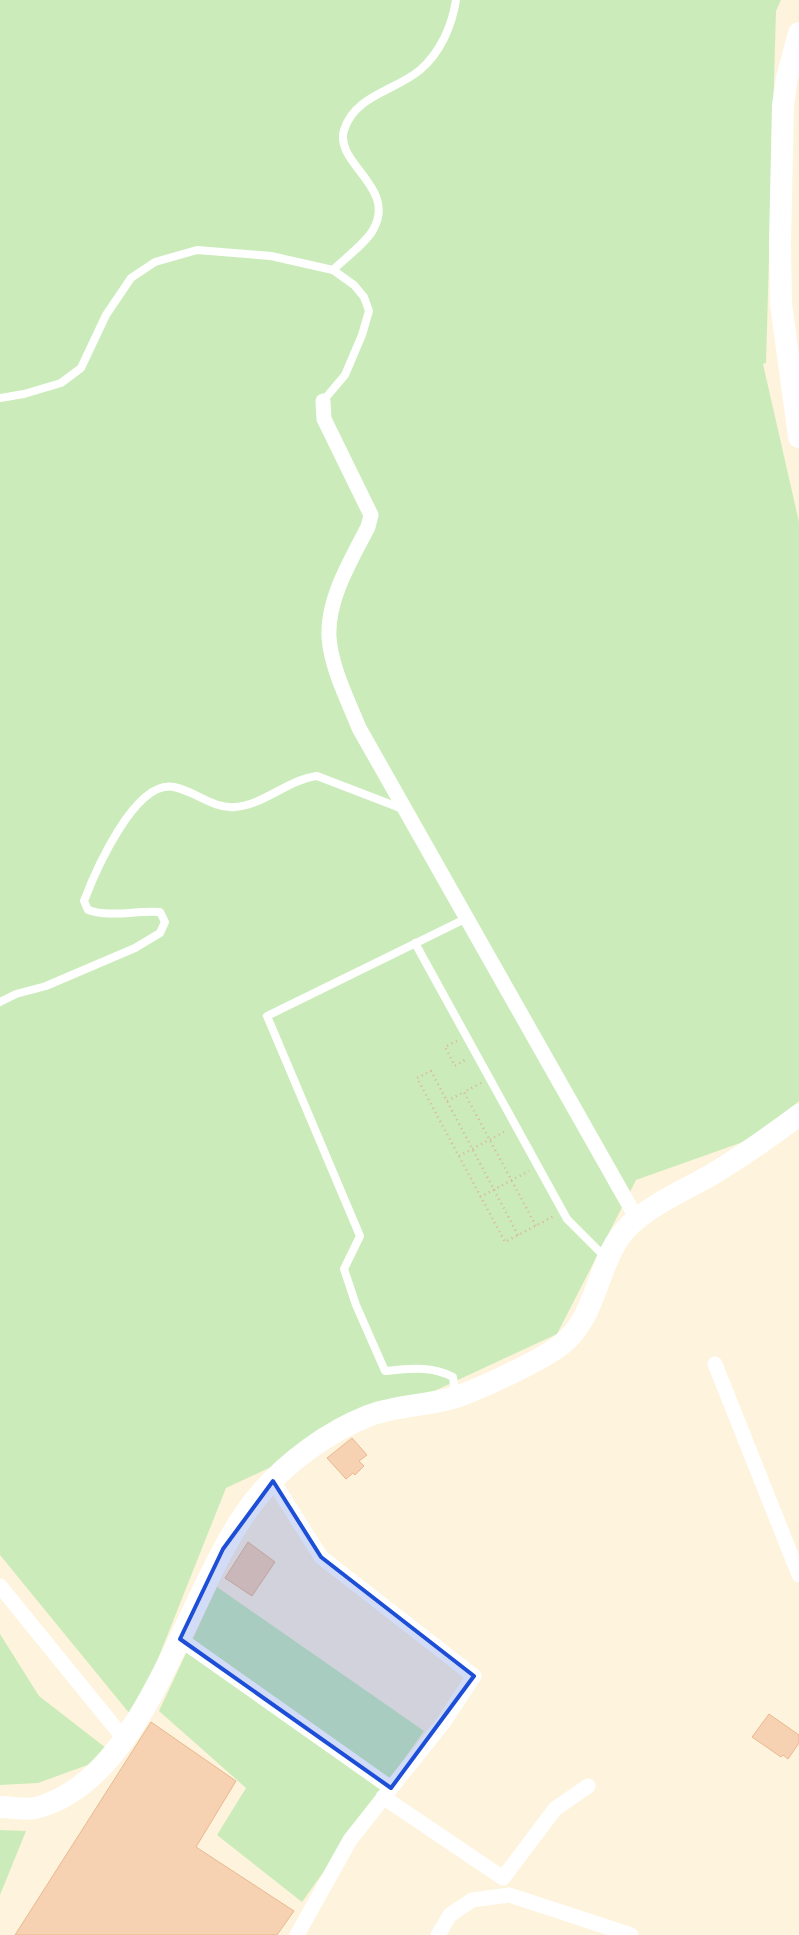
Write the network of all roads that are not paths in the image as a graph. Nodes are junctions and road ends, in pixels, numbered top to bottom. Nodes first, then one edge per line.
1 (456, 0) edge
2 (799, 33) edge
3 (332, 270) junction
4 (0, 398) edge
5 (324, 401) joint
6 (799, 437) edge
7 (405, 809) junction
8 (467, 918) junction
9 (415, 943) junction
10 (0, 1002) edge
11 (799, 1115) edge
12 (637, 1219) junction
13 (607, 1260) junction
14 (715, 1364) dead end
15 (455, 1397) junction
16 (273, 1481) junction
17 (799, 1575) edge
18 (0, 1586) edge
19 (180, 1639) junction
20 (127, 1736) junction
21 (588, 1786) dead end
22 (387, 1793) junction
23 (0, 1807) edge
24 (297, 1935) edge
25 (438, 1935) edge
26 (631, 1935) edge

1 - 3 lane
2 - 6 street
3 - 4 lane
3 - 5 lane
5 - 7 street
7 - 8 street
7 - 10 lane
8 - 9 lane
8 - 12 street
9 - 13 lane
9 - 15 lane
11 - 12 street
12 - 13 street
13 - 15 street
14 - 17 street
15 - 16 street
16 - 19 street
16 - 22 street
18 - 20 street
19 - 20 street
19 - 22 street
20 - 23 street
21 - 22 street
22 - 24 street
25 - 26 street

